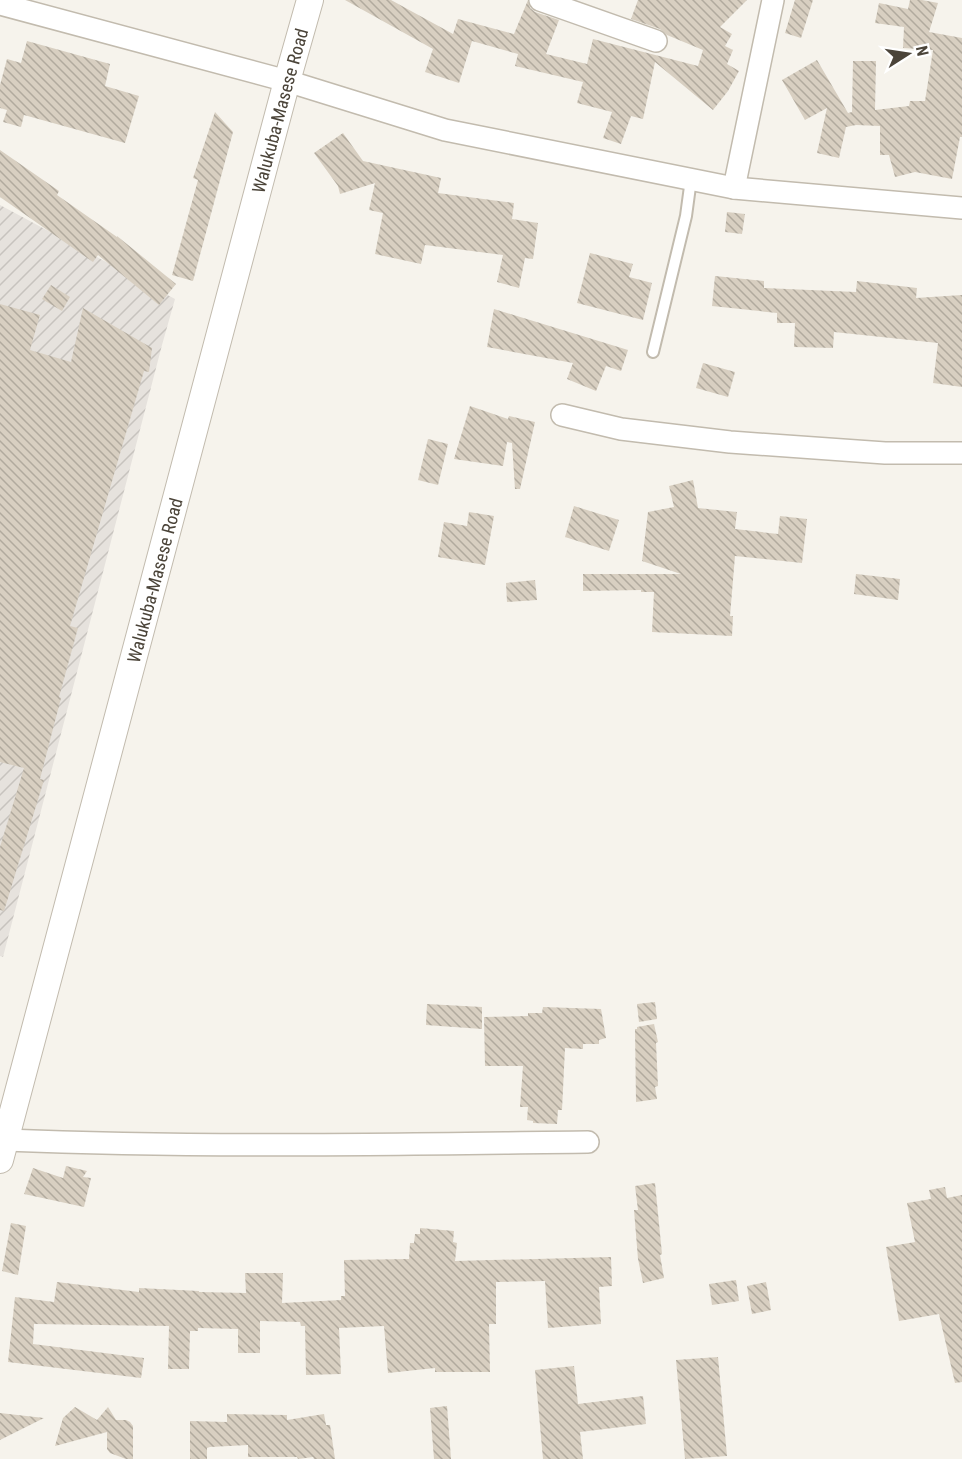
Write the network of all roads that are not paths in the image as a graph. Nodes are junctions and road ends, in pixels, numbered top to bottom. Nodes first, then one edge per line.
1 (310, 0) edge
2 (540, 0) edge
3 (773, 0) edge
4 (0, 4) edge
5 (656, 41) dead end
6 (287, 81) junction
7 (691, 179) junction
8 (734, 188) junction
9 (962, 208) edge
10 (652, 352) dead end
11 (562, 415) dead end
12 (962, 453) edge
13 (588, 1142) dead end
14 (3, 1150) edge

1 - 6 street, Walukuba-Masese Road
2 - 5 street
3 - 8 street
4 - 6 street
6 - 7 street
6 - 14 street, Walukuba-Masese Road
7 - 8 street
7 - 10 lane
8 - 9 street
11 - 12 street
13 - 14 street

